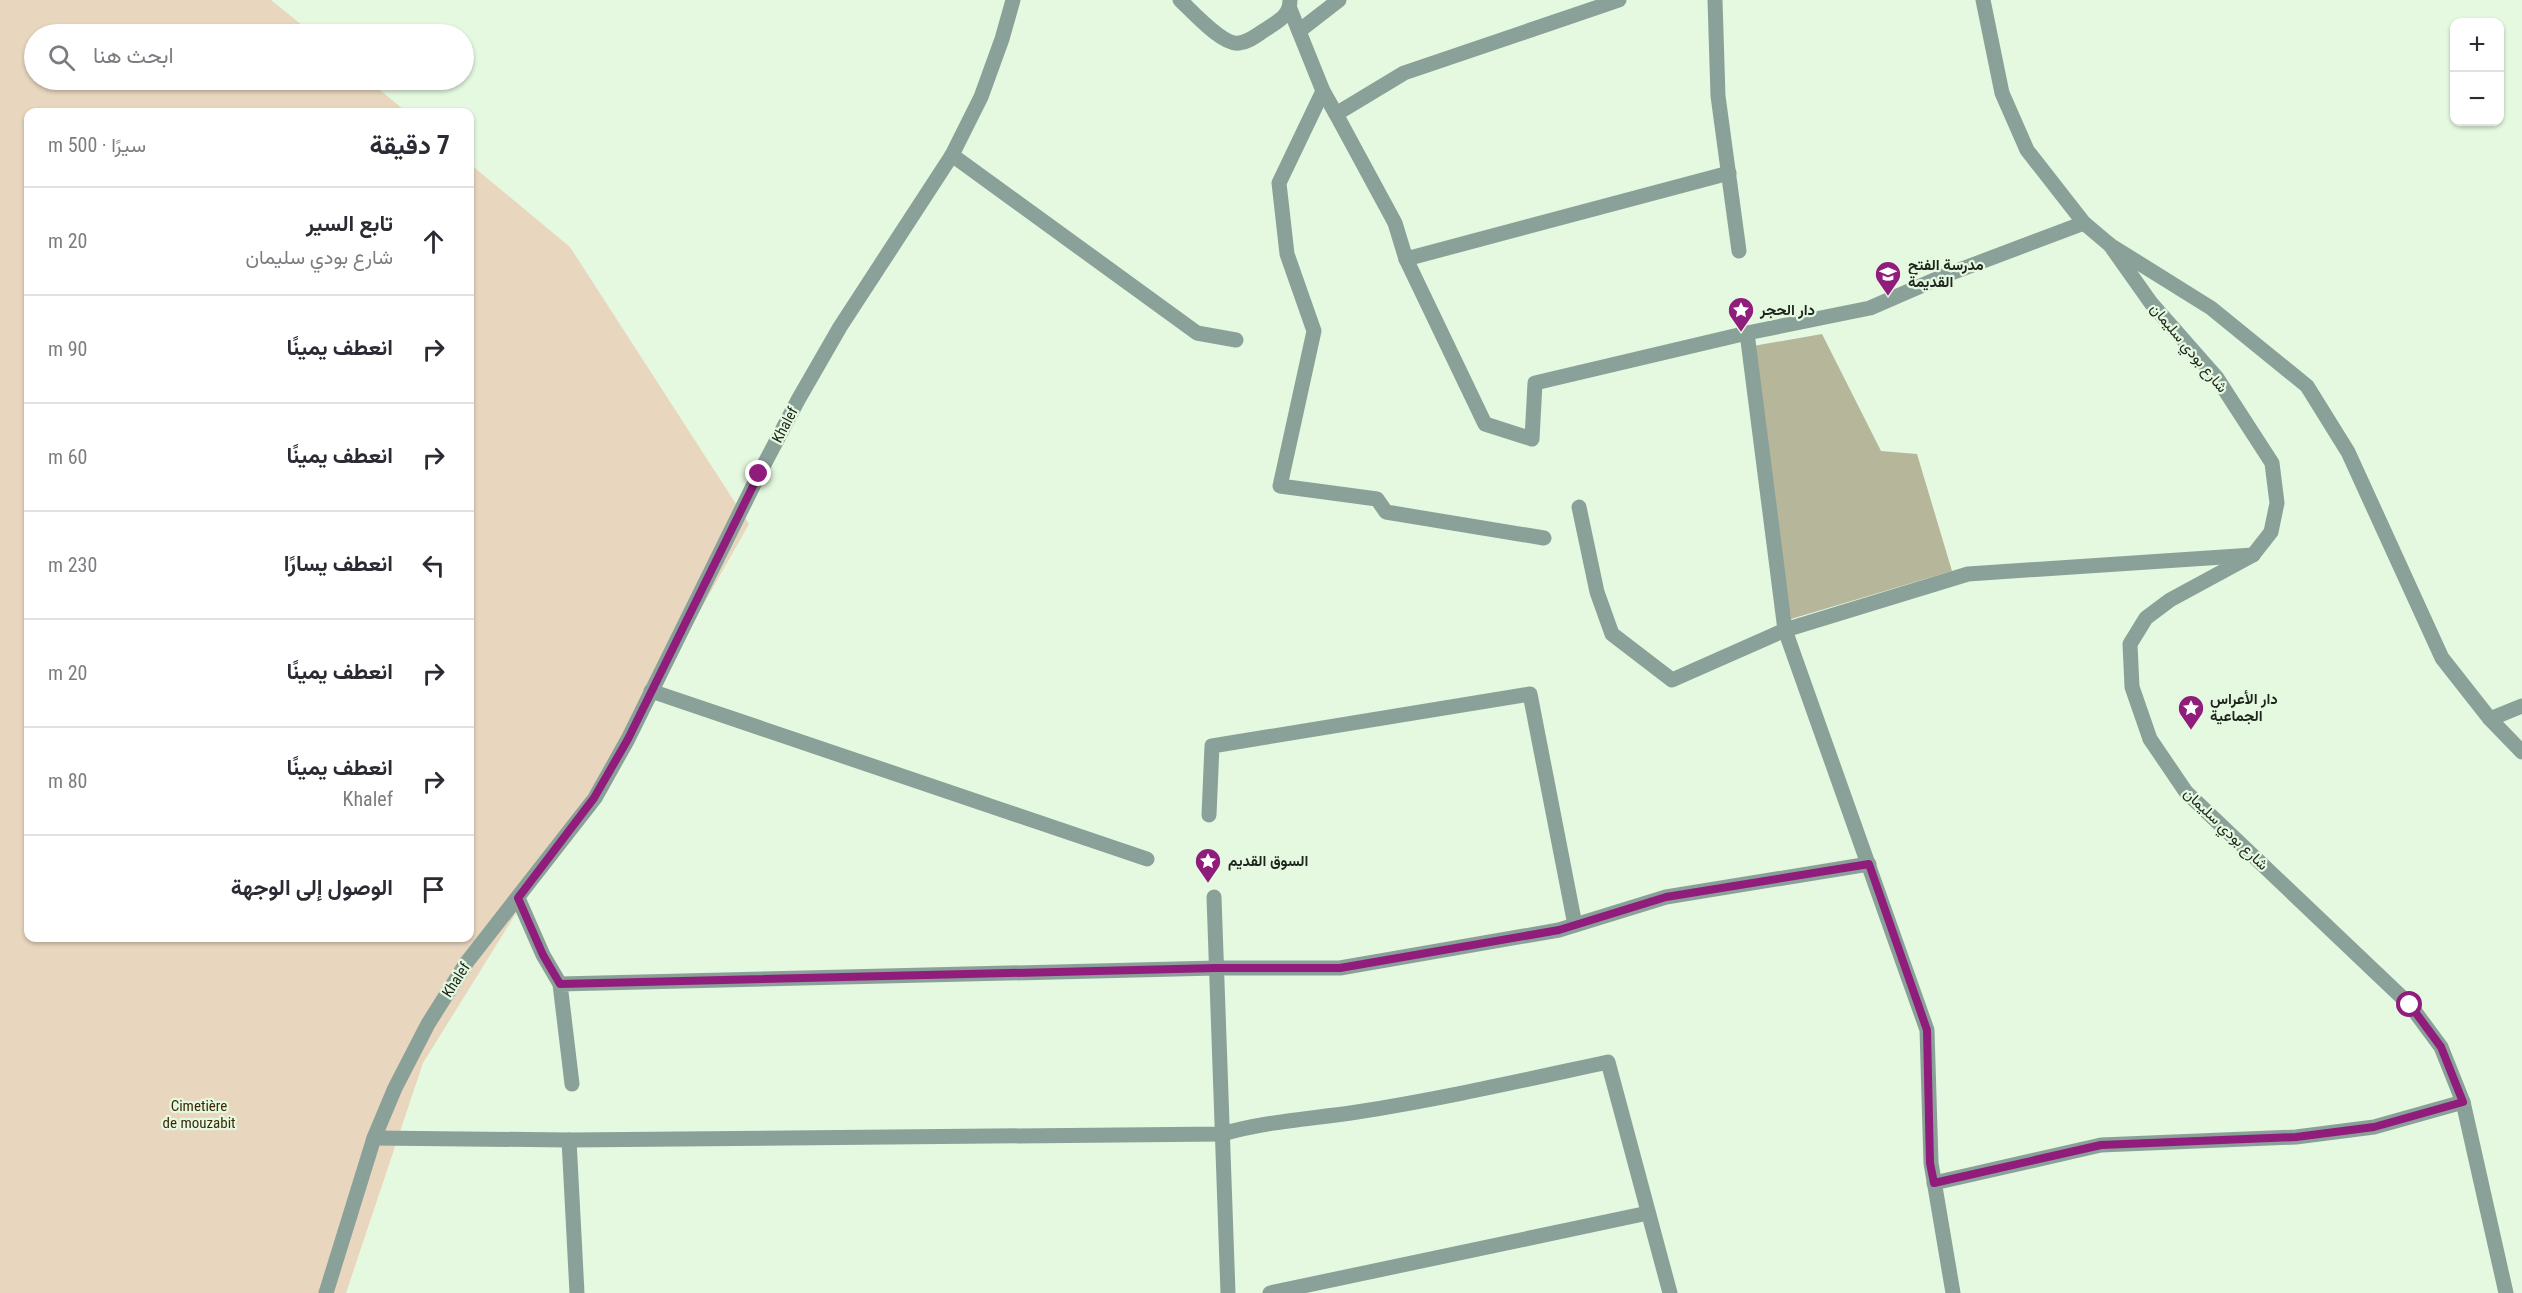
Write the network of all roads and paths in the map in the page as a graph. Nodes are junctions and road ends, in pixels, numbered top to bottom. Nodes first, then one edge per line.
1 (1014, 0) edge
2 (1179, 0) edge
3 (1339, 0) edge
4 (1619, 0) edge
5 (1715, 0) edge
6 (1983, 0) edge
7 (1290, 5) edge
8 (1299, 31) junction
9 (1323, 92) junction
10 (1336, 114) junction
11 (952, 155) junction
12 (1729, 173) junction
13 (2084, 223) junction
14 (2110, 245) junction
15 (1739, 251) dead end
16 (1406, 259) junction
17 (1747, 333) junction
18 (1236, 340) dead end
19 (1578, 507) dead end
20 (1544, 538) dead end
21 (2253, 555) junction
22 (1785, 630) junction
23 (651, 691) junction
24 (2522, 706) edge
25 (2490, 719) junction
26 (2522, 752) edge
27 (1209, 815) dead end
28 (1147, 859) dead end
29 (1869, 864) junction
30 (1214, 897) dead end
31 (518, 898) junction
32 (1575, 925) junction
33 (1216, 968) junction
34 (560, 984) junction
35 (572, 1084) dead end
36 (2463, 1102) junction
37 (1222, 1134) junction
38 (374, 1138) junction
39 (569, 1140) junction
40 (1934, 1183) junction
41 (1648, 1213) junction
42 (326, 1293) edge
43 (576, 1293) edge
44 (1228, 1293) edge
45 (1270, 1293) edge
46 (1670, 1293) edge
47 (1953, 1293) edge
48 (2506, 1293) edge

1 - 11 street, Khalef
2 - 7 street
3 - 8 street
4 - 10 street
5 - 12 street
6 - 13 street
7 - 8 street
8 - 9 street
9 - 10 street
9 - 20 street
10 - 16 street
11 - 18 street
11 - 23 street, Khalef
12 - 15 street
12 - 16 street
13 - 14 street
13 - 17 street
14 - 21 street, شارع بودي سليمان
14 - 25 street
16 - 17 street
17 - 22 street
19 - 22 street
21 - 22 street
21 - 36 street, شارع بودي سليمان
22 - 29 street
23 - 28 street
23 - 31 street, Khalef
24 - 25 street
25 - 26 street
27 - 32 street
29 - 32 street
29 - 40 street
30 - 33 street
31 - 34 street
31 - 38 street, Khalef
32 - 33 street
33 - 34 street
33 - 37 street
34 - 35 street
36 - 40 street
36 - 48 street, شارع بودي سليمان
37 - 39 street
37 - 41 street
37 - 44 street
38 - 39 street
38 - 42 street, Khalef
39 - 43 street
40 - 47 street
41 - 45 street
41 - 46 street

